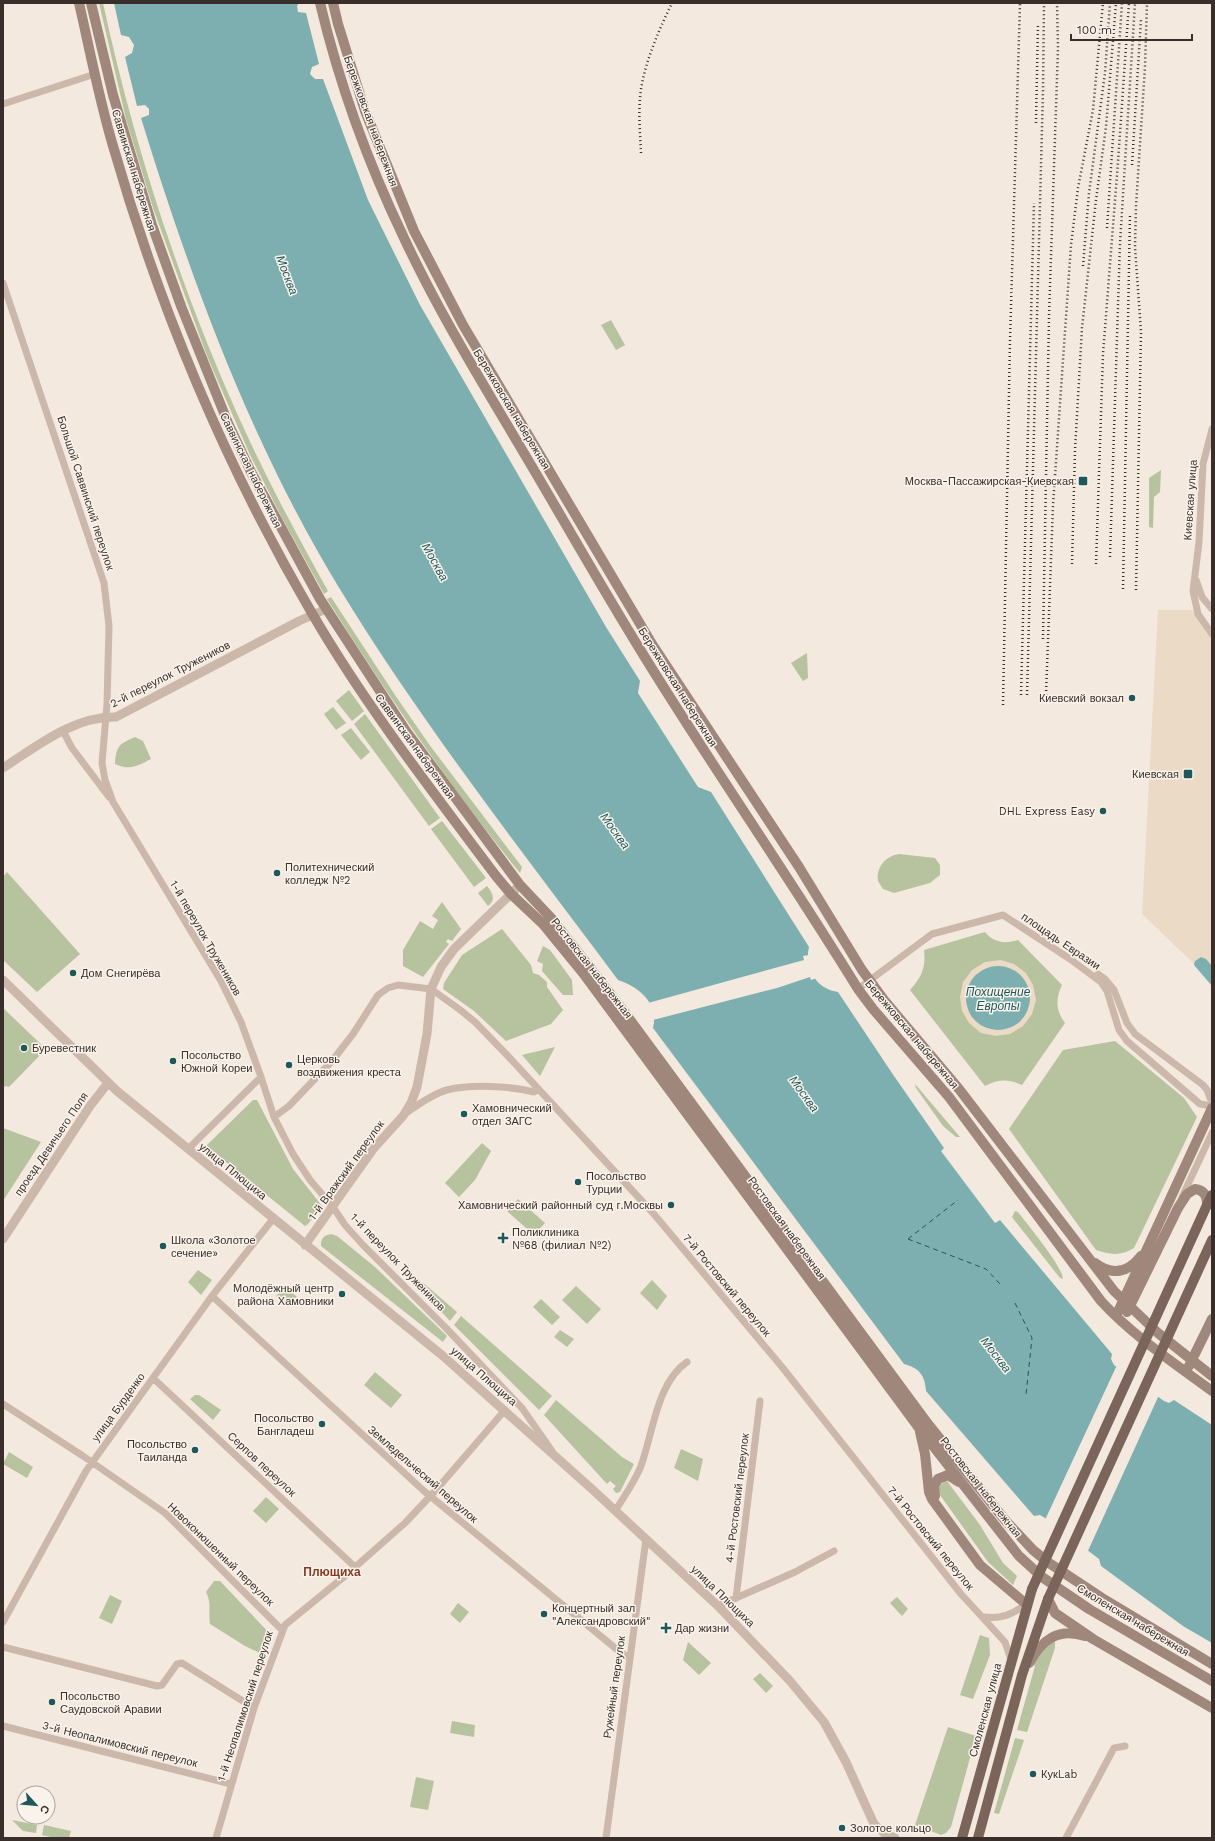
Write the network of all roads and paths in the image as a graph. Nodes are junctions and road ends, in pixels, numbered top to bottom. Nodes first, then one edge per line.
1 (79, 3) edge
2 (91, 3) edge
3 (320, 3) edge
4 (333, 3) edge
5 (95, 74) junction
6 (3, 104) edge
7 (3, 283) edge
8 (1212, 429) edge
9 (1195, 574) junction
10 (1212, 608) edge
11 (326, 609) junction
12 (313, 615) junction
13 (1212, 634) edge
14 (105, 717) junction
15 (63, 731) junction
16 (3, 768) edge
17 (113, 802) junction
18 (520, 885) junction
19 (511, 894) junction
20 (841, 934) junction
21 (829, 942) junction
22 (1070, 959) junction
23 (3, 980) edge
24 (870, 981) junction
25 (431, 989) junction
26 (858, 989) junction
27 (262, 1077) junction
28 (108, 1083) junction
29 (537, 1087) junction
30 (1212, 1103) edge
31 (1212, 1107) edge
32 (403, 1116) junction
33 (274, 1117) junction
34 (1212, 1133) edge
35 (188, 1149) junction
36 (1212, 1195) edge
37 (1207, 1205) junction
38 (333, 1207) junction
39 (1178, 1208) junction
40 (273, 1219) junction
41 (3, 1238) edge
42 (1212, 1240) edge
43 (1150, 1243) junction
44 (305, 1245) junction
45 (1087, 1256) junction
46 (212, 1296) junction
47 (1126, 1304) junction
48 (1119, 1319) junction
49 (1212, 1319) edge
50 (1192, 1361) junction
51 (687, 1362) dead end
52 (1186, 1372) junction
53 (1212, 1376) edge
54 (153, 1378) junction
55 (1212, 1391) edge
56 (760, 1401) dead end
57 (3, 1404) edge
58 (505, 1410) junction
59 (919, 1428) junction
60 (557, 1457) junction
61 (92, 1463) junction
62 (965, 1487) junction
63 (430, 1496) junction
64 (941, 1509) junction
65 (615, 1511) junction
66 (646, 1539) junction
67 (834, 1551) dead end
68 (1049, 1563) joint
69 (355, 1567) junction
70 (1042, 1577) joint
71 (736, 1598) junction
72 (1048, 1599) junction
73 (1026, 1604) junction
74 (718, 1606) junction
75 (984, 1617) junction
76 (3, 1622) edge
77 (282, 1630) junction
78 (1093, 1639) junction
79 (3, 1647) edge
80 (629, 1658) junction
81 (1011, 1660) junction
82 (1212, 1664) edge
83 (1022, 1675) junction
84 (1212, 1681) edge
85 (254, 1708) junction
86 (1212, 1708) edge
87 (3, 1726) edge
88 (1125, 1746) dead end
89 (231, 1784) junction
90 (216, 1838) edge
91 (606, 1838) edge
92 (895, 1838) edge
93 (962, 1838) edge
94 (978, 1838) edge
95 (1066, 1838) edge

1 - 5 main road, Саввинская набережная
2 - 11 main road, Саввинская набережная
3 - 21 main road, Бережковская набережная
4 - 20 main road, Бережковская набережная
5 - 6 street
5 - 12 main road, Саввинская набережная
7 - 14 street, Большой Саввинский переулок
8 - 9 street, Киевская улица
9 - 10 street
9 - 13 street, Киевская улица
11 - 12 street, 2-й переулок Тружеников
11 - 18 main road, Саввинская набережная
12 - 14 street, 2-й переулок Тружеников
12 - 19 main road, Саввинская набережная
14 - 15 street, 2-й переулок Тружеников
14 - 17 street, 1-й переулок Тружеников
15 - 16 street, 2-й переулок Тружеников
15 - 17 street
17 - 27 street, 1-й переулок Тружеников
18 - 19 street, 1-й Вражский переулок
18 - 68 main road, Ростовская набережная
19 - 25 street, 1-й Вражский переулок
19 - 59 main road, Ростовская набережная
20 - 21 street
20 - 24 main road, Бережковская набережная
21 - 26 main road, Бережковская набережная
22 - 24 street, площадь Евразии
22 - 30 street
22 - 31 street, площадь Евразии
23 - 28 street, улица Плющиха
24 - 26 street
24 - 45 main road, Бережковская набережная
25 - 29 street, 7-й Ростовский переулок
25 - 32 street, 1-й Вражский переулок
25 - 33 street
26 - 48 main road, Бережковская набережная
27 - 33 street, 1-й переулок Тружеников
27 - 35 street
28 - 35 street, улица Плющиха
28 - 41 street, проезд Девичьего Поля
29 - 32 street
29 - 75 street, 7-й Ростовский переулок
31 - 43 main road
32 - 38 street, 1-й Вражский переулок
33 - 38 street, 1-й переулок Тружеников
34 - 39 street
35 - 40 street, улица Плющиха
36 - 37 main road, Смоленская улица
37 - 39 main road
37 - 73 main road, Смоленская улица, bridge
38 - 44 street, 1-й Вражский переулок
38 - 60 street, 1-й переулок Тружеников
39 - 47 main road
40 - 44 street, улица Плющиха
40 - 46 street, улица Бурденко
42 - 72 main road, bridge
43 - 45 main road
43 - 47 main road
44 - 58 street, улица Плющиха
45 - 47 main road, Бережковская набережная
46 - 54 street, улица Бурденко
46 - 63 street, Земледельческий переулок
47 - 48 main road
47 - 50 main road, Бережковская набережная
48 - 52 main road, Бережковская набережная
49 - 50 main road
50 - 52 main road
50 - 53 main road, Бережковская набережная
51 - 65 street
52 - 55 main road, Бережковская набережная
54 - 61 street, улица Бурденко
54 - 69 street, Серпов переулок
56 - 71 street, 4-й Ростовский переулок
57 - 61 street, Новоконюшенный переулок
58 - 60 street, улица Плющиха
58 - 63 street, 1-й Неопалимовский переулок
59 - 62 main road, Ростовская набережная
59 - 64 main road
60 - 65 street, улица Плющиха
61 - 76 street, улица Бурденко
61 - 77 street, Новоконюшенный переулок
62 - 64 main road
62 - 70 main road, Ростовская набережная
63 - 69 street, 1-й Неопалимовский переулок
63 - 80 street, Земледельческий переулок
64 - 73 main road
65 - 66 street, улица Плющиха
66 - 74 street, улица Плющиха
66 - 80 street, Ружейный переулок
67 - 71 street
68 - 82 main road, Смоленская набережная
69 - 77 street, 1-й Неопалимовский переулок
70 - 84 main road, Смоленская набережная
71 - 74 street
72 - 78 main road
72 - 83 main road
73 - 75 street
73 - 81 main road, Смоленская улица
74 - 92 street, улица Плющиха
75 - 81 street, 7-й Ростовский переулок
77 - 85 street, 1-й Неопалимовский переулок
78 - 83 main road
78 - 86 main road
79 - 85 street
80 - 91 street, Ружейный переулок
81 - 93 main road, Смоленская улица
83 - 94 main road
85 - 89 street, 1-й Неопалимовский переулок
87 - 89 street, 3-й Неопалимовский переулок
88 - 95 street
89 - 90 street, 1-й Неопалимовский переулок

